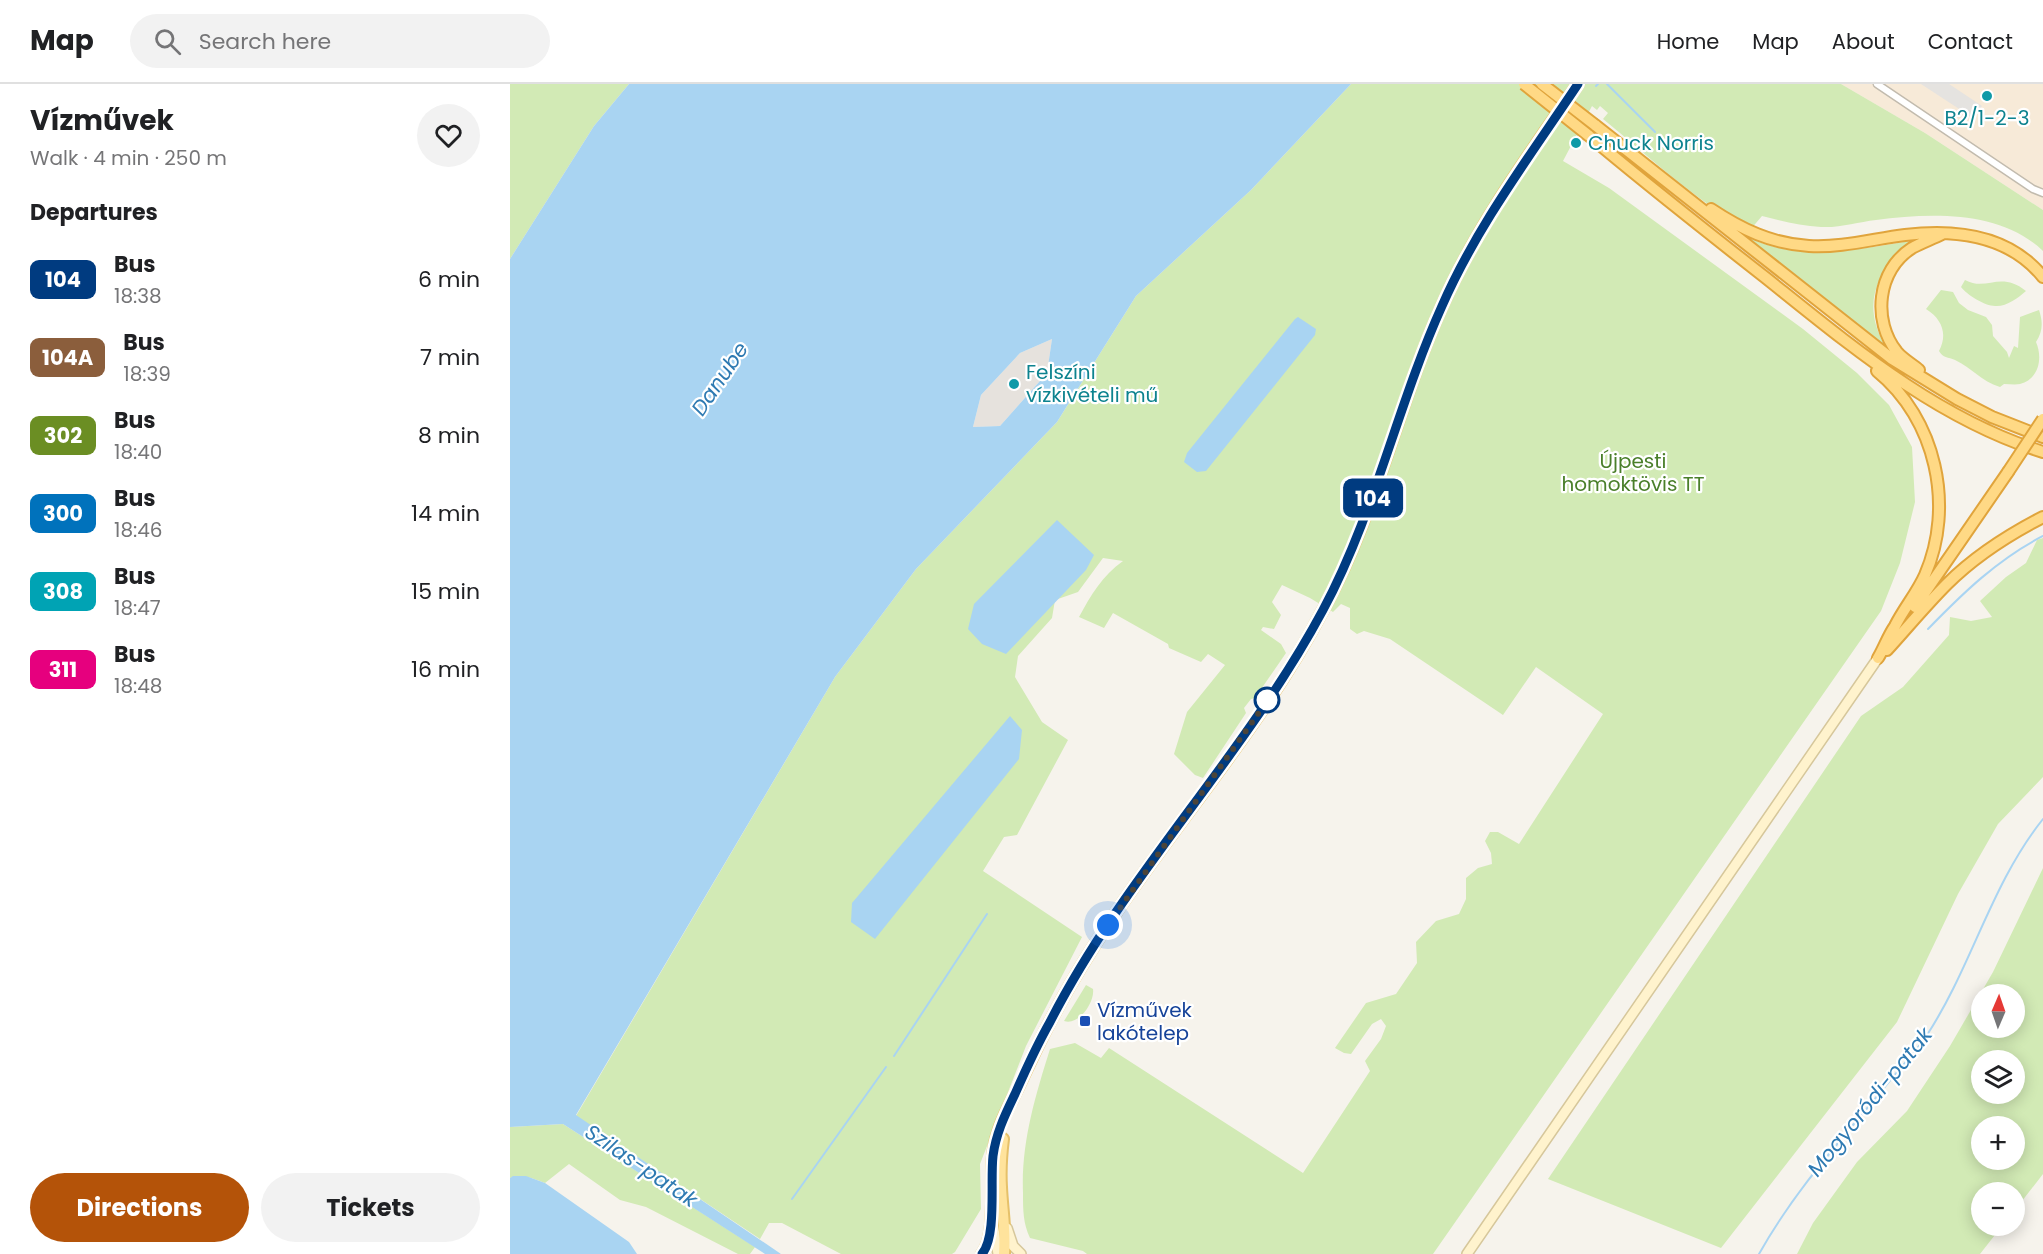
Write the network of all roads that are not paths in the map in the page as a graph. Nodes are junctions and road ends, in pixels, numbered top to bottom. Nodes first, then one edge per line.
1 (1524, 84) edge
2 (1542, 84) edge
3 (1578, 84) edge
4 (1877, 84) edge
5 (2043, 193) edge
6 (1684, 196) junction
7 (1943, 234) junction
8 (2043, 277) edge
9 (1830, 329) junction
10 (1931, 384) junction
11 (2043, 419) edge
12 (2043, 437) edge
13 (2043, 452) edge
14 (2043, 517) edge
15 (1878, 658) junction
16 (1012, 1101) junction
17 (991, 1215) junction
18 (1004, 1218) junction
19 (982, 1254) edge
20 (998, 1254) edge
21 (1004, 1254) edge
22 (1021, 1254) edge
23 (1467, 1254) edge

1 - 9 highway, bridge
2 - 6 highway, bridge
3 - 16 main road
4 - 5 street
6 - 7 highway
6 - 10 highway
7 - 8 highway
7 - 10 highway
9 - 13 highway
9 - 15 highway
10 - 12 highway
11 - 15 highway, bridge
14 - 15 highway
15 - 23 main road
16 - 17 main road
16 - 18 main road
17 - 19 main road
17 - 20 main road
18 - 21 main road
18 - 22 main road

